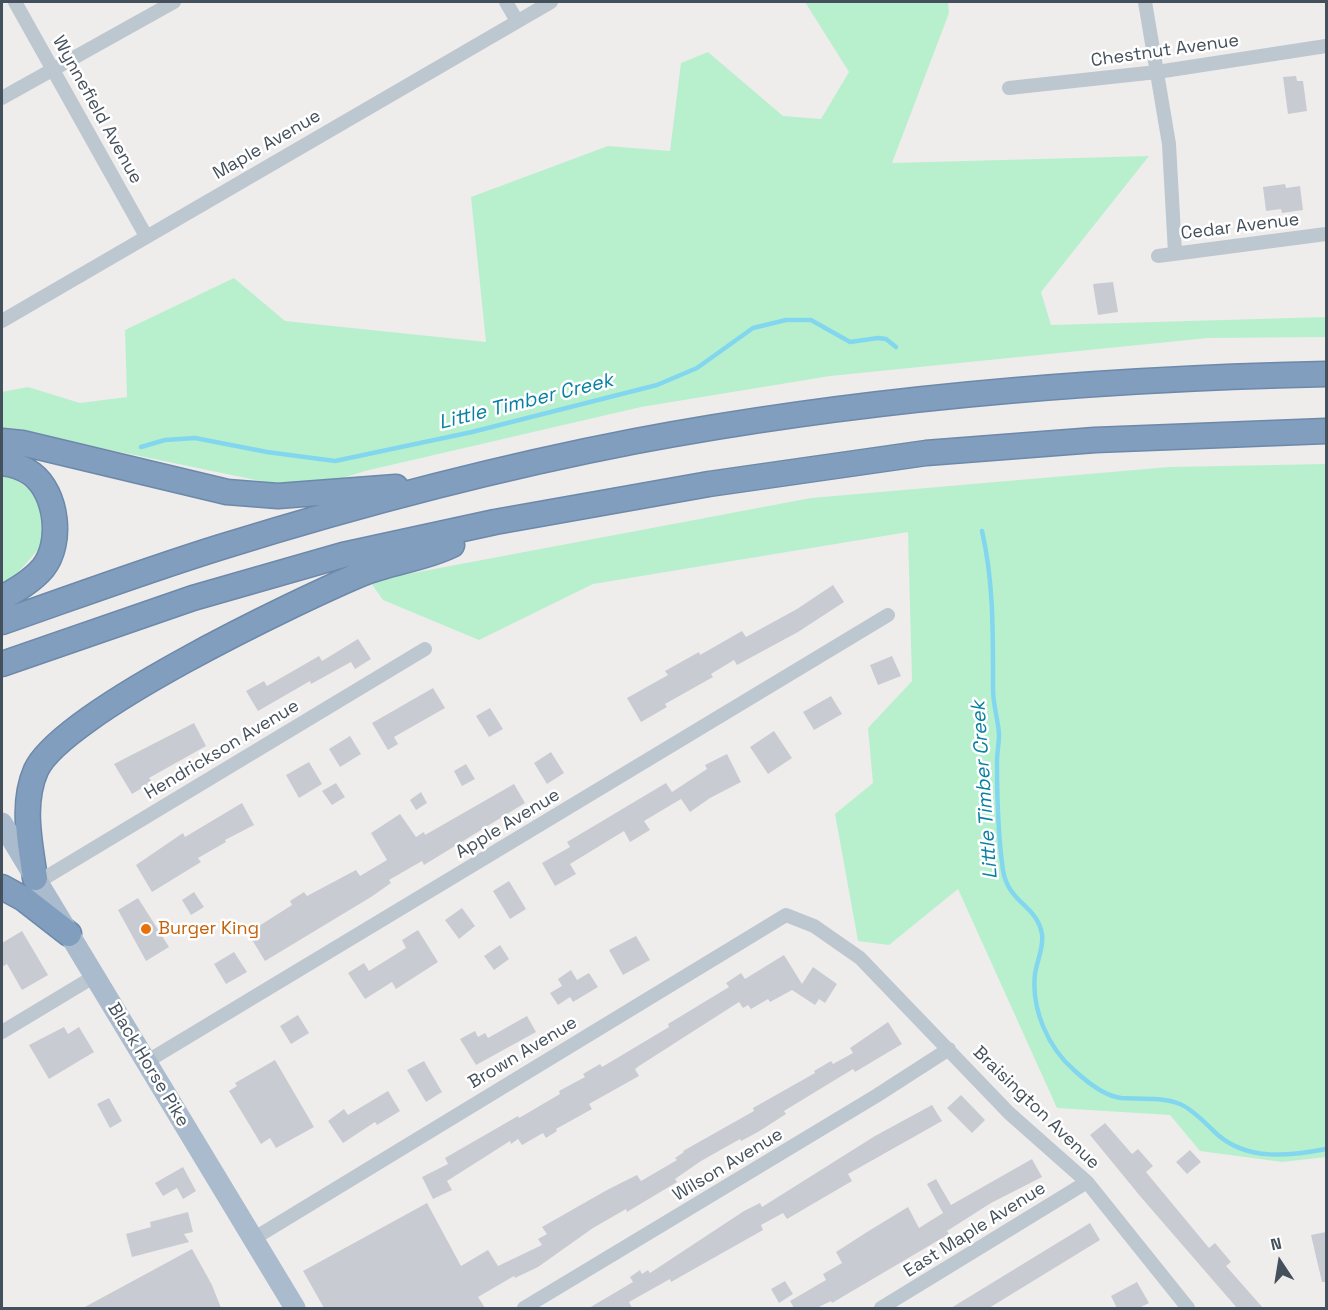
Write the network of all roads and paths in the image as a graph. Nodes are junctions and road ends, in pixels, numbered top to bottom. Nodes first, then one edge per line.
1 (15, 2) edge
2 (174, 2) edge
3 (506, 2) edge
4 (551, 2) edge
5 (1145, 2) edge
6 (518, 21) junction
7 (1326, 46) edge
8 (54, 67) junction
9 (1157, 72) junction
10 (1009, 88) dead end
11 (2, 98) edge
12 (1326, 234) edge
13 (146, 236) junction
14 (1175, 253) junction
15 (1158, 256) dead end
16 (2, 321) edge
17 (1326, 374) edge
18 (1326, 431) edge
19 (2, 441) edge
20 (2, 463) edge
21 (455, 482) junction
22 (495, 522) junction
23 (2, 598) edge
24 (888, 615) dead end
25 (2, 622) edge
26 (425, 650) dead end
27 (6, 662) edge
28 (2, 823) edge
29 (36, 880) junction
30 (2, 887) edge
31 (814, 926) joint
32 (69, 933) junction
33 (95, 976) junction
34 (2, 1032) edge
35 (949, 1049) junction
36 (146, 1062) junction
37 (1088, 1182) junction
38 (253, 1239) junction
39 (295, 1308) edge
40 (524, 1308) edge
41 (881, 1308) edge
42 (1188, 1308) edge

1 - 8 street, Wynnefield Avenue
2 - 8 street
3 - 6 street
4 - 6 street, Maple Avenue
5 - 9 street
6 - 13 street, Maple Avenue
7 - 9 street, Chestnut Avenue
8 - 11 street
8 - 13 street, Wynnefield Avenue
9 - 10 street, Chestnut Avenue
9 - 14 street
12 - 14 street, Cedar Avenue
13 - 16 street, Maple Avenue
14 - 15 street, Cedar Avenue
17 - 21 highway
18 - 22 highway
19 - 21 highway
20 - 23 highway
21 - 25 highway
22 - 27 highway
22 - 29 highway
24 - 36 street, Apple Avenue
26 - 29 street, Hendrickson Avenue
28 - 29 main road, Black Horse Pike
29 - 32 main road, Black Horse Pike
30 - 32 highway
31 - 35 street, Braisington Avenue
31 - 38 street, Brown Avenue
32 - 33 main road, Black Horse Pike
33 - 34 street
33 - 36 main road, Black Horse Pike
35 - 37 street, Braisington Avenue
35 - 40 street, Wilson Avenue
36 - 38 main road, Black Horse Pike
37 - 41 street, East Maple Avenue
37 - 42 street, Braisington Avenue
38 - 39 main road, Black Horse Pike

